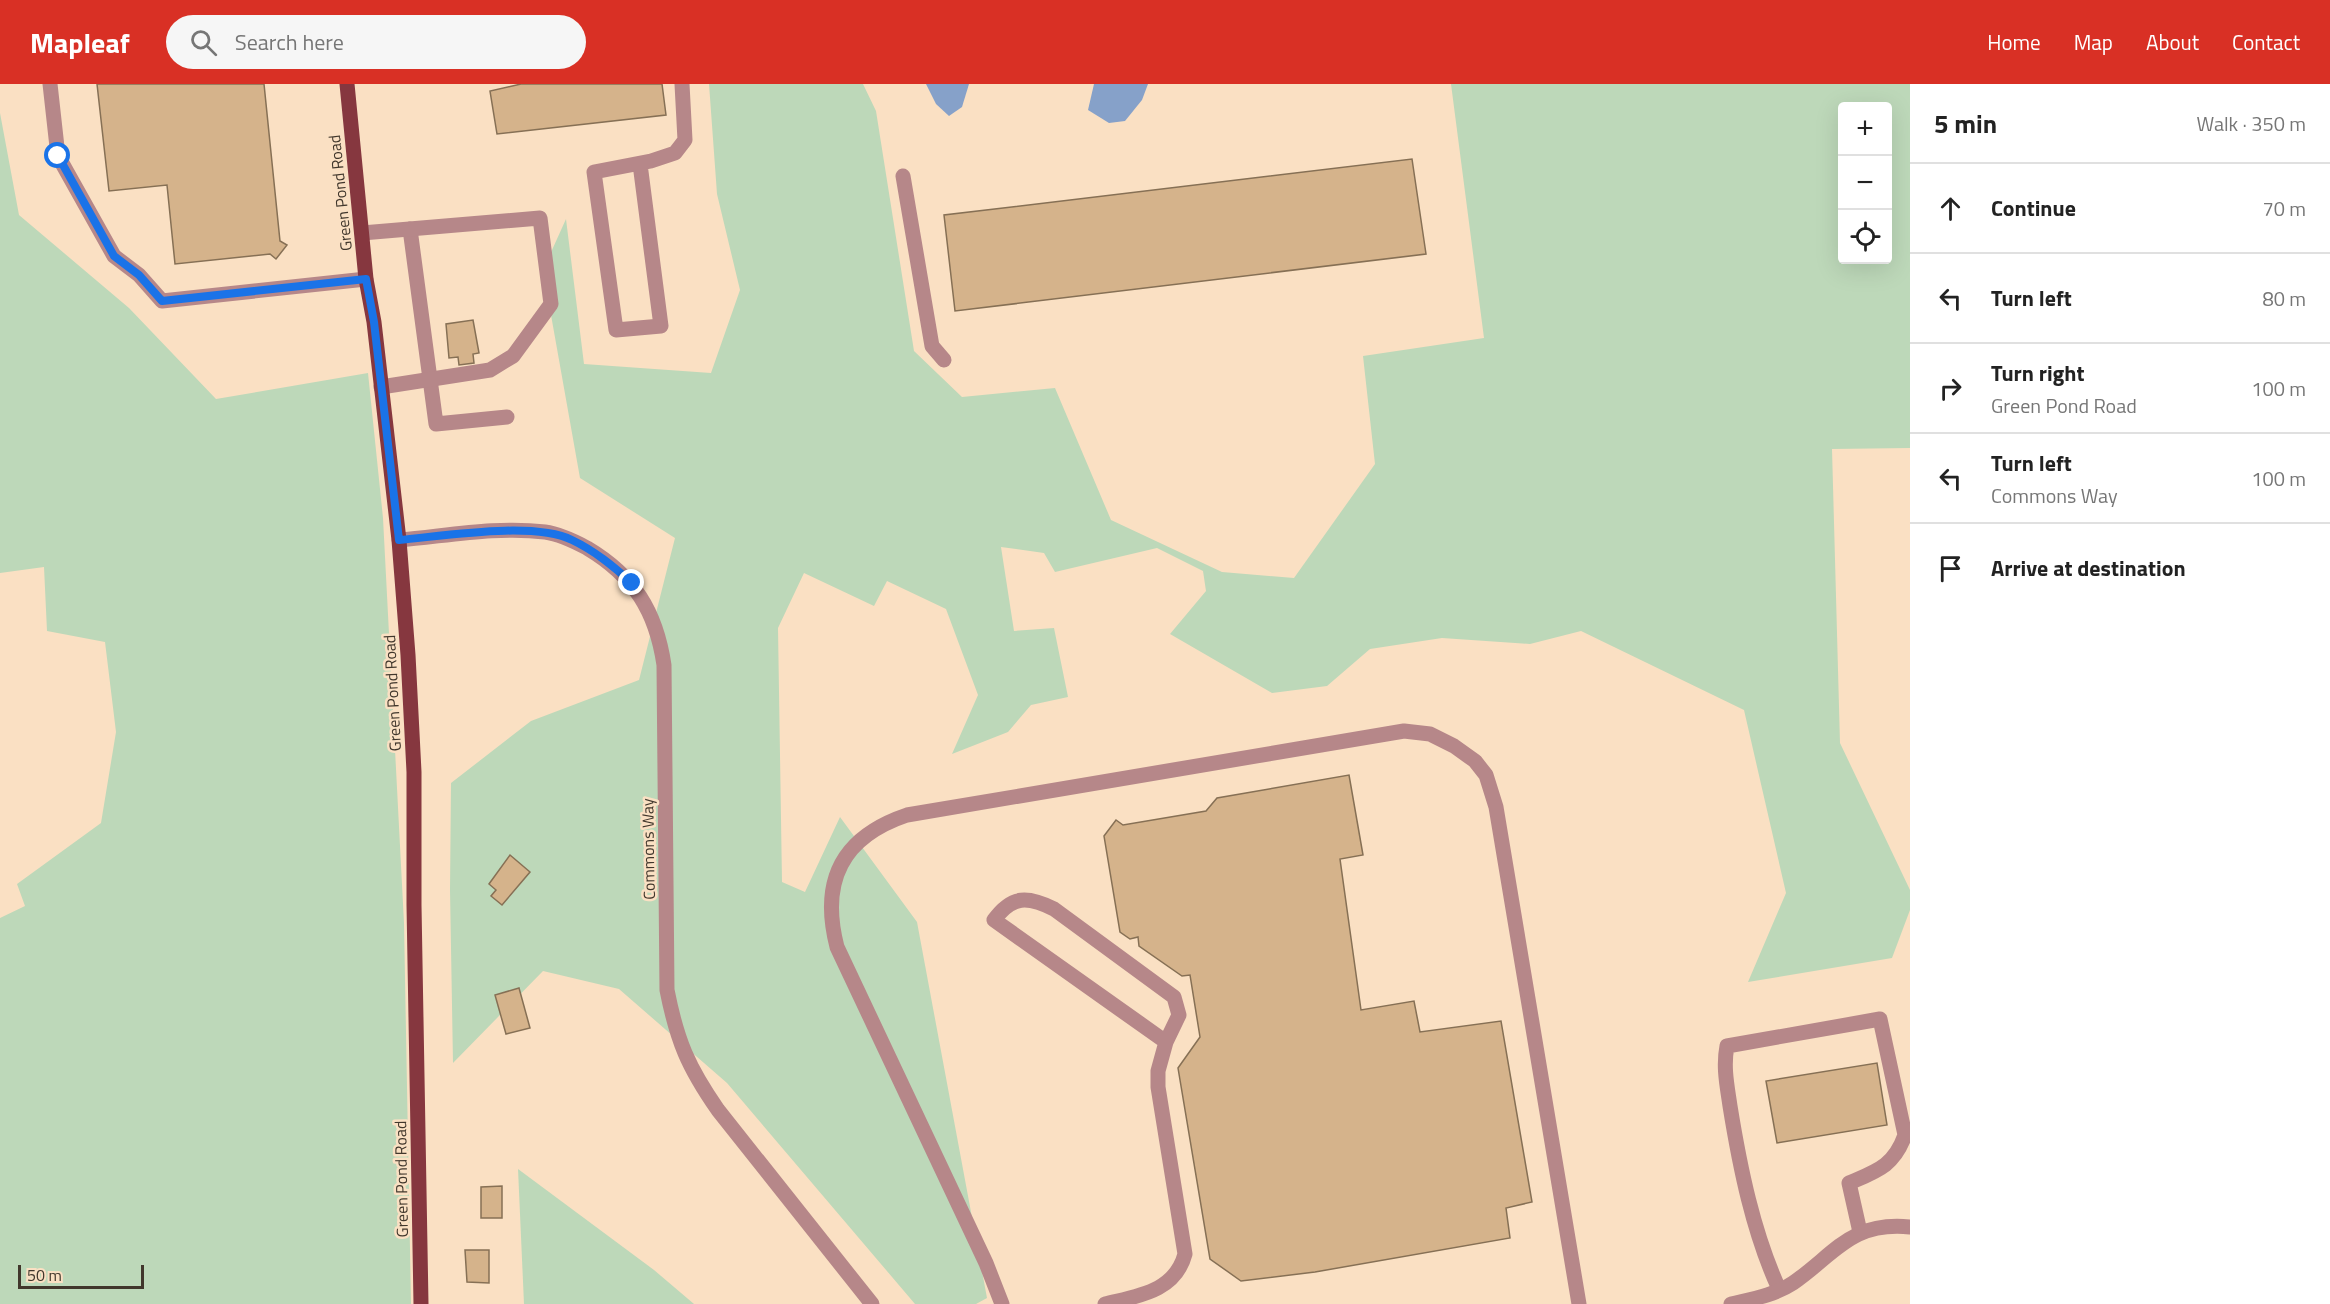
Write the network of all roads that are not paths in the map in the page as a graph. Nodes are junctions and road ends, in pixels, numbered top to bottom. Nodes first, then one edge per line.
1 (50, 84) edge
2 (347, 84) edge
3 (682, 84) edge
4 (640, 164) junction
5 (903, 176) dead end
6 (410, 229) junction
7 (362, 232) junction
8 (366, 279) junction
9 (944, 360) dead end
10 (429, 380) junction
11 (381, 387) junction
12 (507, 417) dead end
13 (399, 540) junction
14 (1166, 1042) junction
15 (1910, 1227) edge
16 (1860, 1232) junction
17 (1779, 1289) junction
18 (421, 1304) edge
19 (872, 1304) edge
20 (1002, 1304) edge
21 (1105, 1304) edge
22 (1579, 1304) edge
23 (1731, 1304) edge

1 - 8 street
2 - 7 main road, Green Pond Road
3 - 4 street
4 - 4 street
5 - 9 street
6 - 7 street
6 - 10 street
6 - 10 street
7 - 8 main road, Green Pond Road
8 - 11 main road, Green Pond Road
10 - 11 street
10 - 12 street
11 - 13 main road, Green Pond Road
13 - 18 main road, Green Pond Road
13 - 19 street, Commons Way
14 - 14 street
14 - 21 street
15 - 16 street
16 - 17 street
16 - 17 street
17 - 23 street
20 - 22 street

